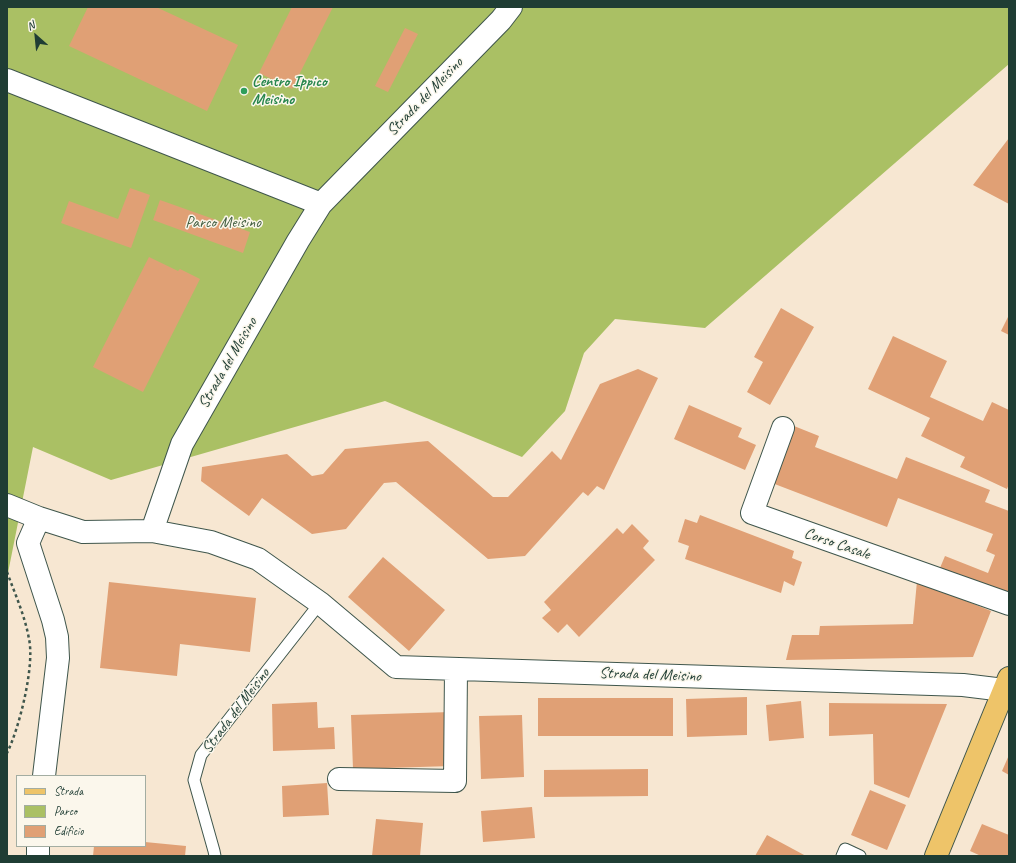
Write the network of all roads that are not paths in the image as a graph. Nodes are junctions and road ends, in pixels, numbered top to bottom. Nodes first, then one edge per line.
1 (511, 7) edge
2 (7, 80) edge
3 (321, 204) junction
4 (783, 428) dead end
5 (7, 505) edge
6 (38, 518) junction
7 (152, 531) junction
8 (320, 604) junction
9 (1009, 604) edge
10 (456, 669) junction
11 (1006, 684) edge
12 (44, 775) edge
13 (339, 779) dead end
14 (215, 856) edge
15 (842, 856) edge
16 (860, 856) edge
17 (936, 856) edge

1 - 3 street, Strada del Meisino
2 - 3 street
3 - 7 street, Strada del Meisino
4 - 9 street, Corso Casale
5 - 6 street, Strada del Meisino
6 - 7 street, Strada del Meisino
6 - 12 street
7 - 8 street, Strada del Meisino
8 - 10 street, Strada del Meisino
8 - 14 lane, Strada del Meisino
10 - 11 street, Strada del Meisino
10 - 13 street
11 - 17 main road
15 - 16 lane

